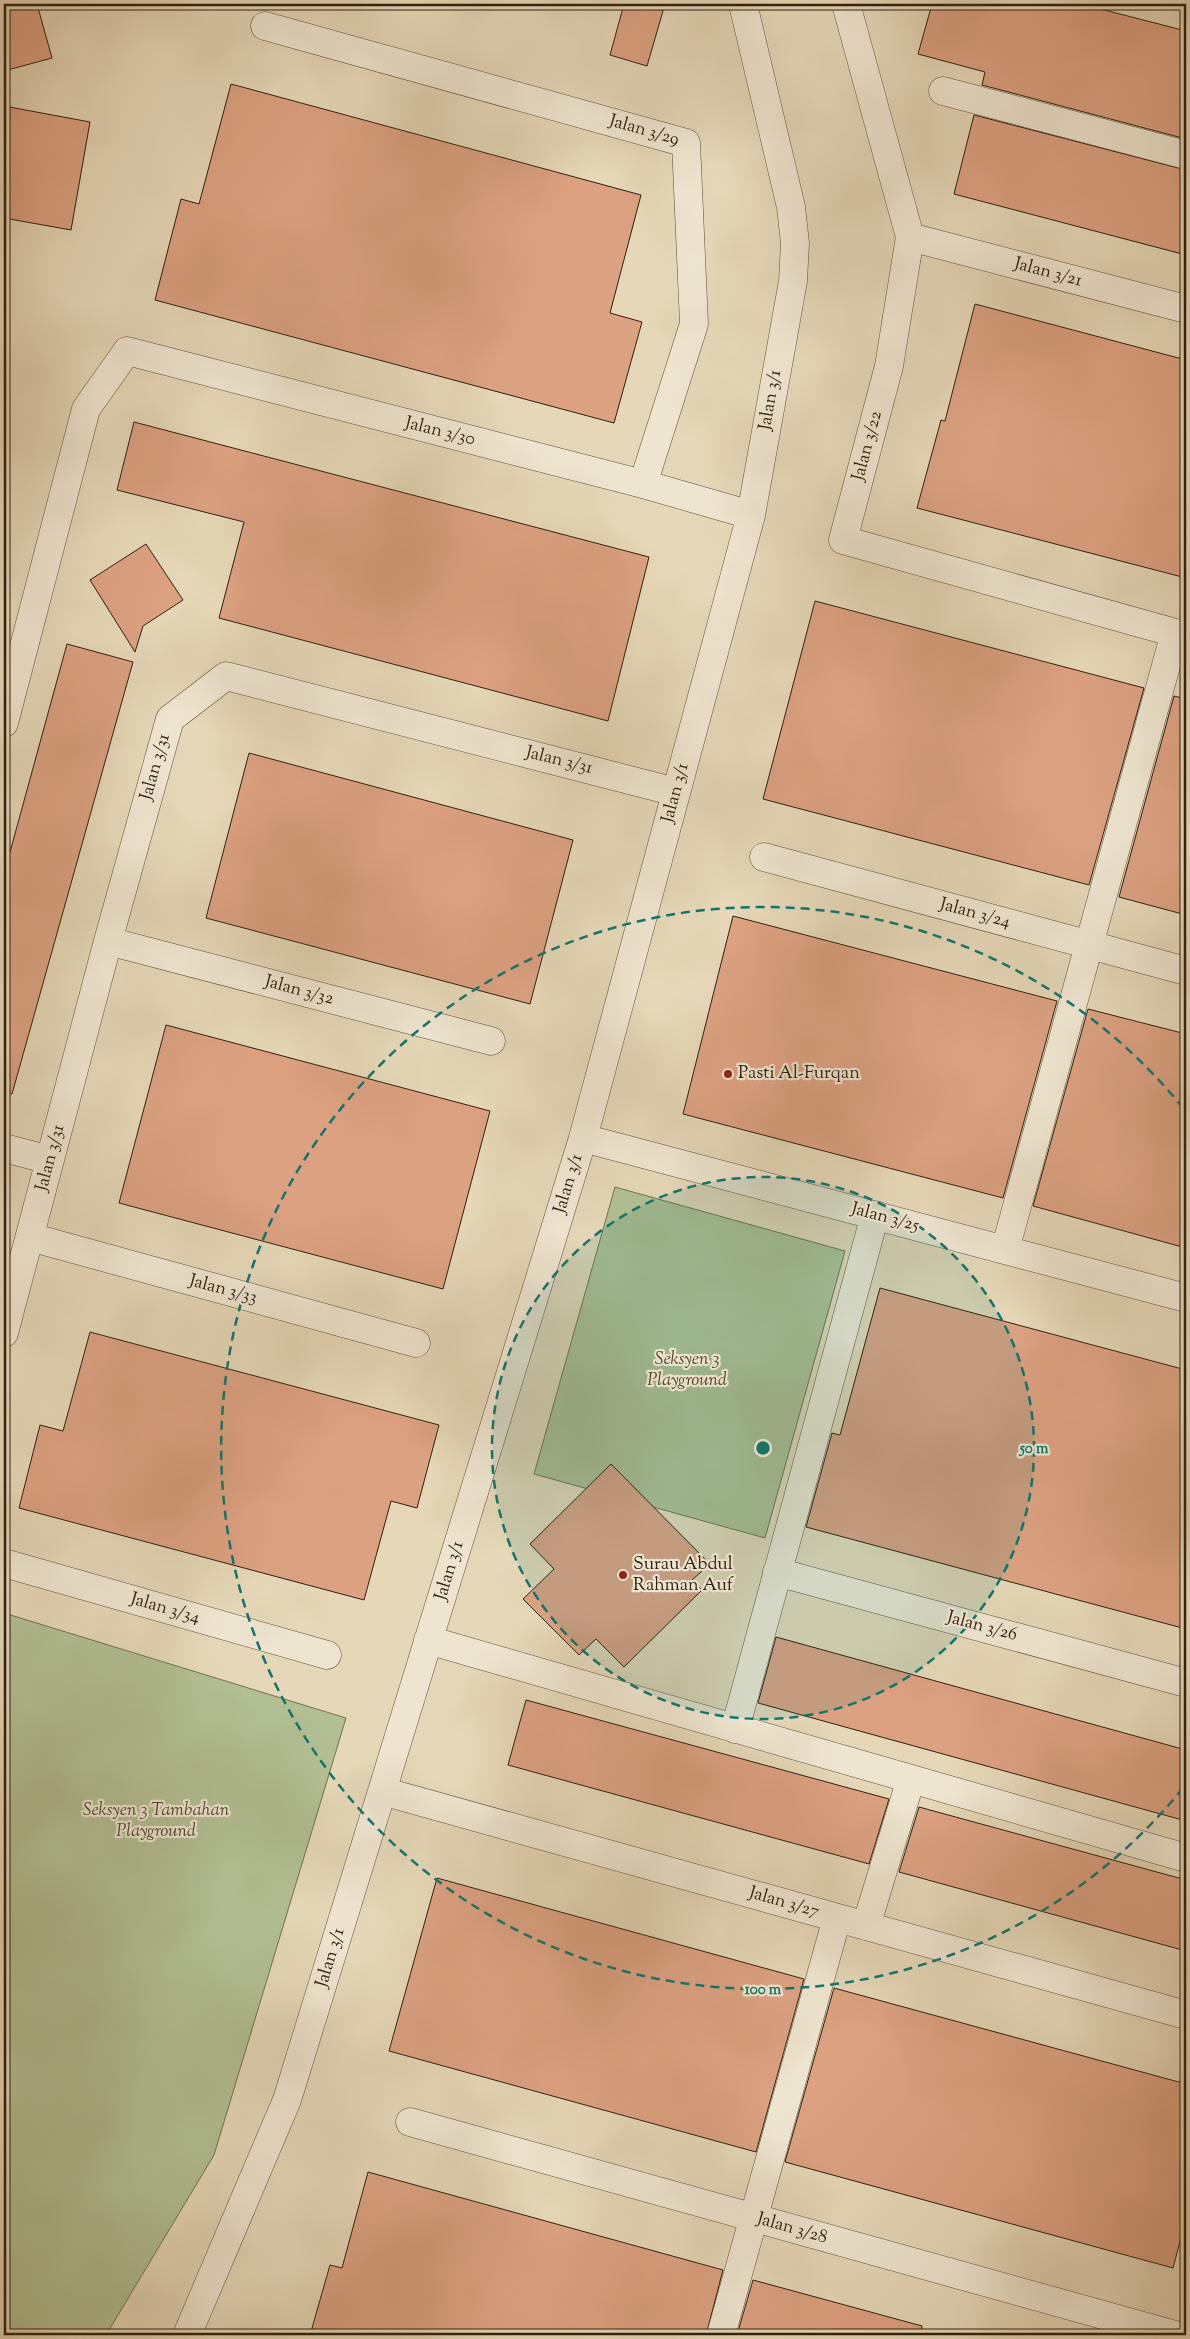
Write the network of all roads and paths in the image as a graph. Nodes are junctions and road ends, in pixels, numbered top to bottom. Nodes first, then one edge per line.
1 (743, 4) edge
2 (846, 4) edge
3 (265, 26) dead end
4 (943, 91) dead end
5 (1186, 155) edge
6 (910, 237) junction
7 (1186, 309) edge
8 (643, 484) junction
9 (751, 515) junction
10 (1181, 635) edge
11 (4, 723) edge
12 (676, 792) junction
13 (764, 857) dead end
14 (108, 940) junction
15 (1089, 945) junction
16 (1186, 971) edge
17 (491, 1041) dead end
18 (583, 1138) junction
19 (4, 1148) edge
20 (50, 1160) junction
21 (875, 1216) junction
22 (30, 1237) junction
23 (1004, 1250) junction
24 (1186, 1298) edge
25 (4, 1333) edge
26 (416, 1343) dead end
27 (4, 1563) edge
28 (777, 1572) junction
29 (428, 1640) junction
30 (327, 1655) dead end
31 (1186, 1683) edge
32 (735, 1729) junction
33 (911, 1779) junction
34 (382, 1791) junction
35 (1186, 1858) edge
36 (837, 1918) junction
37 (866, 1926) junction
38 (1186, 2016) edge
39 (410, 2122) dead end
40 (753, 2218) junction
41 (186, 2335) edge
42 (721, 2335) edge
43 (1175, 2335) edge

1 - 9 street, Jalan 3/1
2 - 6 street, Jalan 3/22
3 - 8 street, Jalan 3/29
4 - 5 street
6 - 7 street, Jalan 3/21
6 - 10 street, Jalan 3/22
8 - 9 street, Jalan 3/30
8 - 11 street, Jalan 3/30
9 - 12 street, Jalan 3/1
10 - 15 street
12 - 14 street, Jalan 3/31
12 - 18 street, Jalan 3/1
13 - 15 street, Jalan 3/24
14 - 17 street, Jalan 3/32
14 - 20 street, Jalan 3/31
15 - 16 street, Jalan 3/24
15 - 23 street
18 - 21 street, Jalan 3/25
18 - 29 street, Jalan 3/1
19 - 20 street
20 - 22 street, Jalan 3/31
21 - 23 street, Jalan 3/25
21 - 28 street
22 - 25 street, Jalan 3/31
22 - 26 street, Jalan 3/33
23 - 24 street, Jalan 3/25
27 - 30 street, Jalan 3/34
28 - 31 street, Jalan 3/26
28 - 32 street
29 - 32 street
29 - 34 street, Jalan 3/1
32 - 33 street
33 - 35 street
33 - 37 street
34 - 36 street, Jalan 3/27
34 - 41 street, Jalan 3/1
36 - 37 street, Jalan 3/27
36 - 40 street
37 - 38 street, Jalan 3/27
39 - 40 street, Jalan 3/28
40 - 42 street
40 - 43 street, Jalan 3/28

